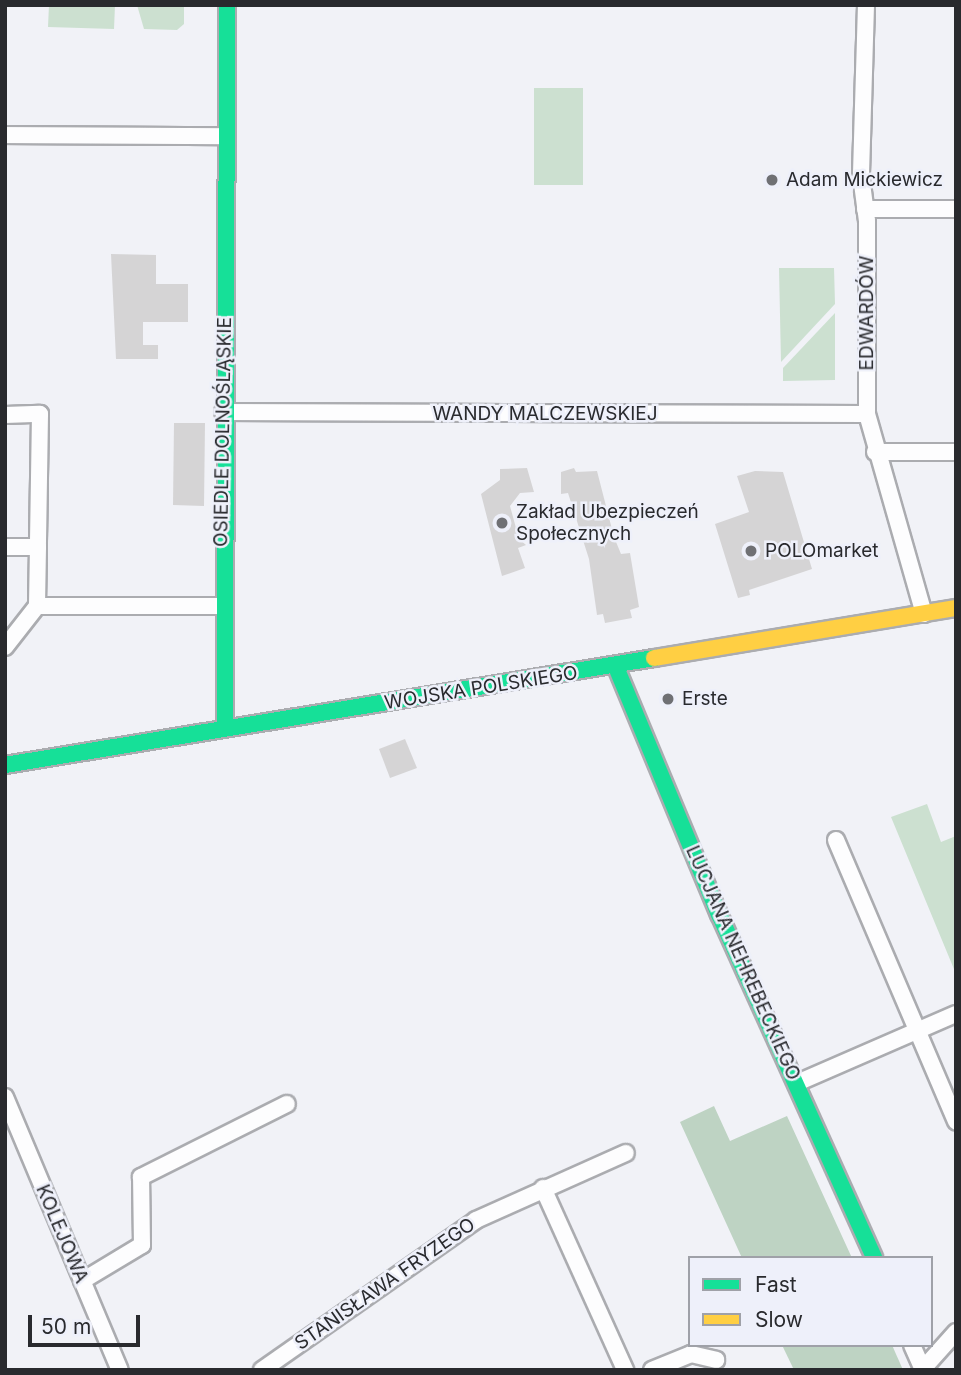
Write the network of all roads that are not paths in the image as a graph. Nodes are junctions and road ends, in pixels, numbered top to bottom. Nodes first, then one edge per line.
1 (227, 5) edge
2 (866, 5) edge
3 (5, 135) edge
4 (225, 136) junction
5 (865, 209) junction
6 (956, 209) edge
7 (223, 412) junction
8 (867, 414) junction
9 (5, 415) edge
10 (874, 452) junction
11 (956, 452) edge
12 (5, 547) edge
13 (38, 547) junction
14 (221, 606) junction
15 (37, 607) junction
16 (956, 608) edge
17 (924, 614) junction
18 (5, 648) edge
19 (617, 667) junction
20 (225, 727) junction
21 (5, 765) edge
22 (836, 840) dead end
23 (956, 1014) edge
24 (916, 1031) junction
25 (797, 1083) junction
26 (5, 1097) edge
27 (287, 1104) dead end
28 (956, 1122) edge
29 (626, 1153) dead end
30 (543, 1188) junction
31 (873, 1256) edge
32 (82, 1281) junction
33 (956, 1332) edge
34 (913, 1347) edge
35 (716, 1360) dead end
36 (120, 1370) edge
37 (262, 1370) edge
38 (625, 1370) edge
39 (652, 1370) edge
40 (923, 1370) edge

1 - 4 street, OSIEDLE DOLNOŚLĄSKIE
2 - 5 street, EDWARDÓW
3 - 4 street
4 - 7 street, OSIEDLE DOLNOŚLĄSKIE
5 - 6 street
5 - 8 street, EDWARDÓW
7 - 8 street, WANDY MALCZEWSKIEJ
7 - 14 street, OSIEDLE DOLNOŚLĄSKIE
8 - 10 street, EDWARDÓW
9 - 13 street
10 - 11 street
10 - 17 street, EDWARDÓW
12 - 13 street
13 - 15 street
14 - 15 street
14 - 20 street, OSIEDLE DOLNOŚLĄSKIE
15 - 18 street
16 - 17 street, WOJSKA POLSKIEGO
17 - 19 street, WOJSKA POLSKIEGO
19 - 20 street, WOJSKA POLSKIEGO
19 - 25 street, LUCJANA NEHREBECKIEGO
20 - 21 street, WOJSKA POLSKIEGO
22 - 24 street
23 - 24 street
24 - 25 street
24 - 28 street
25 - 31 street, LUCJANA NEHREBECKIEGO
26 - 32 street, KOLEJOWA
27 - 32 street
29 - 30 street, STANISŁAWA FRYZEGO
30 - 37 street, STANISŁAWA FRYZEGO
30 - 38 street
32 - 36 street, KOLEJOWA
33 - 40 street
34 - 40 street
35 - 39 street

